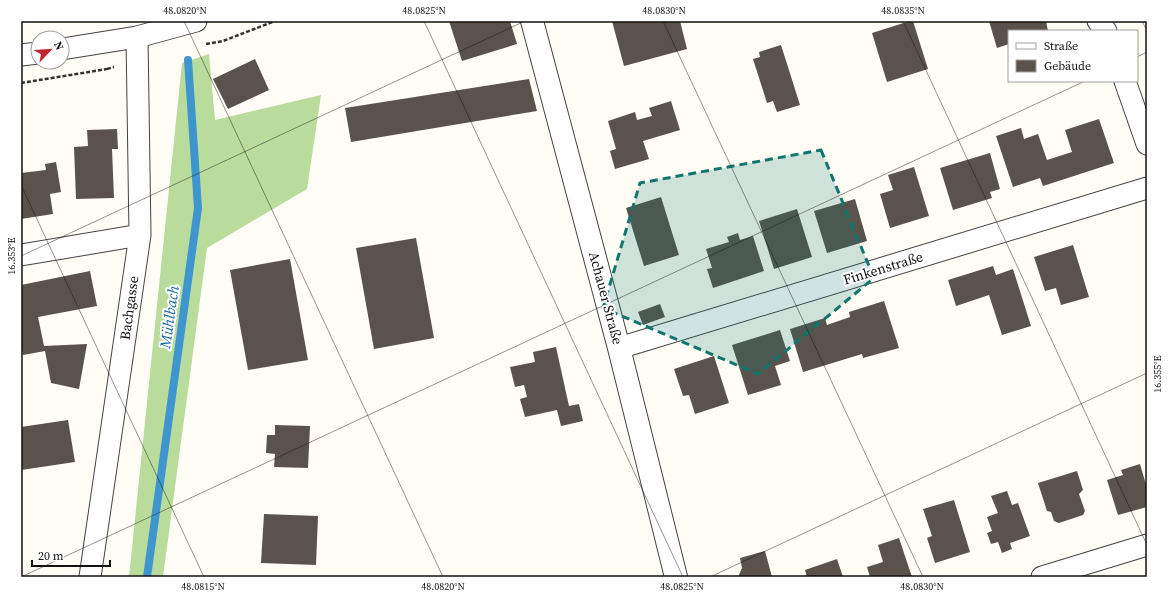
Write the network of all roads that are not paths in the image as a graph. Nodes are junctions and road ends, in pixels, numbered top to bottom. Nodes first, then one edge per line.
1 (196, 21) edge
2 (532, 21) edge
3 (1098, 21) edge
4 (1105, 30) edge
5 (137, 37) junction
6 (70, 48) edge
7 (1125, 82) edge
8 (1147, 144) edge
9 (1147, 188) edge
10 (140, 235) junction
11 (21, 256) edge
12 (620, 348) junction
13 (1147, 545) edge
14 (90, 577) edge
15 (676, 577) edge
16 (1042, 577) edge

1 - 5 street
2 - 12 street, Achauer Straße
3 - 4 street
5 - 6 street
5 - 10 street, Bachgasse
7 - 8 street
9 - 12 street, Finkenstraße
10 - 11 street
10 - 14 street, Bachgasse
12 - 15 street, Achauer Straße
13 - 16 street

